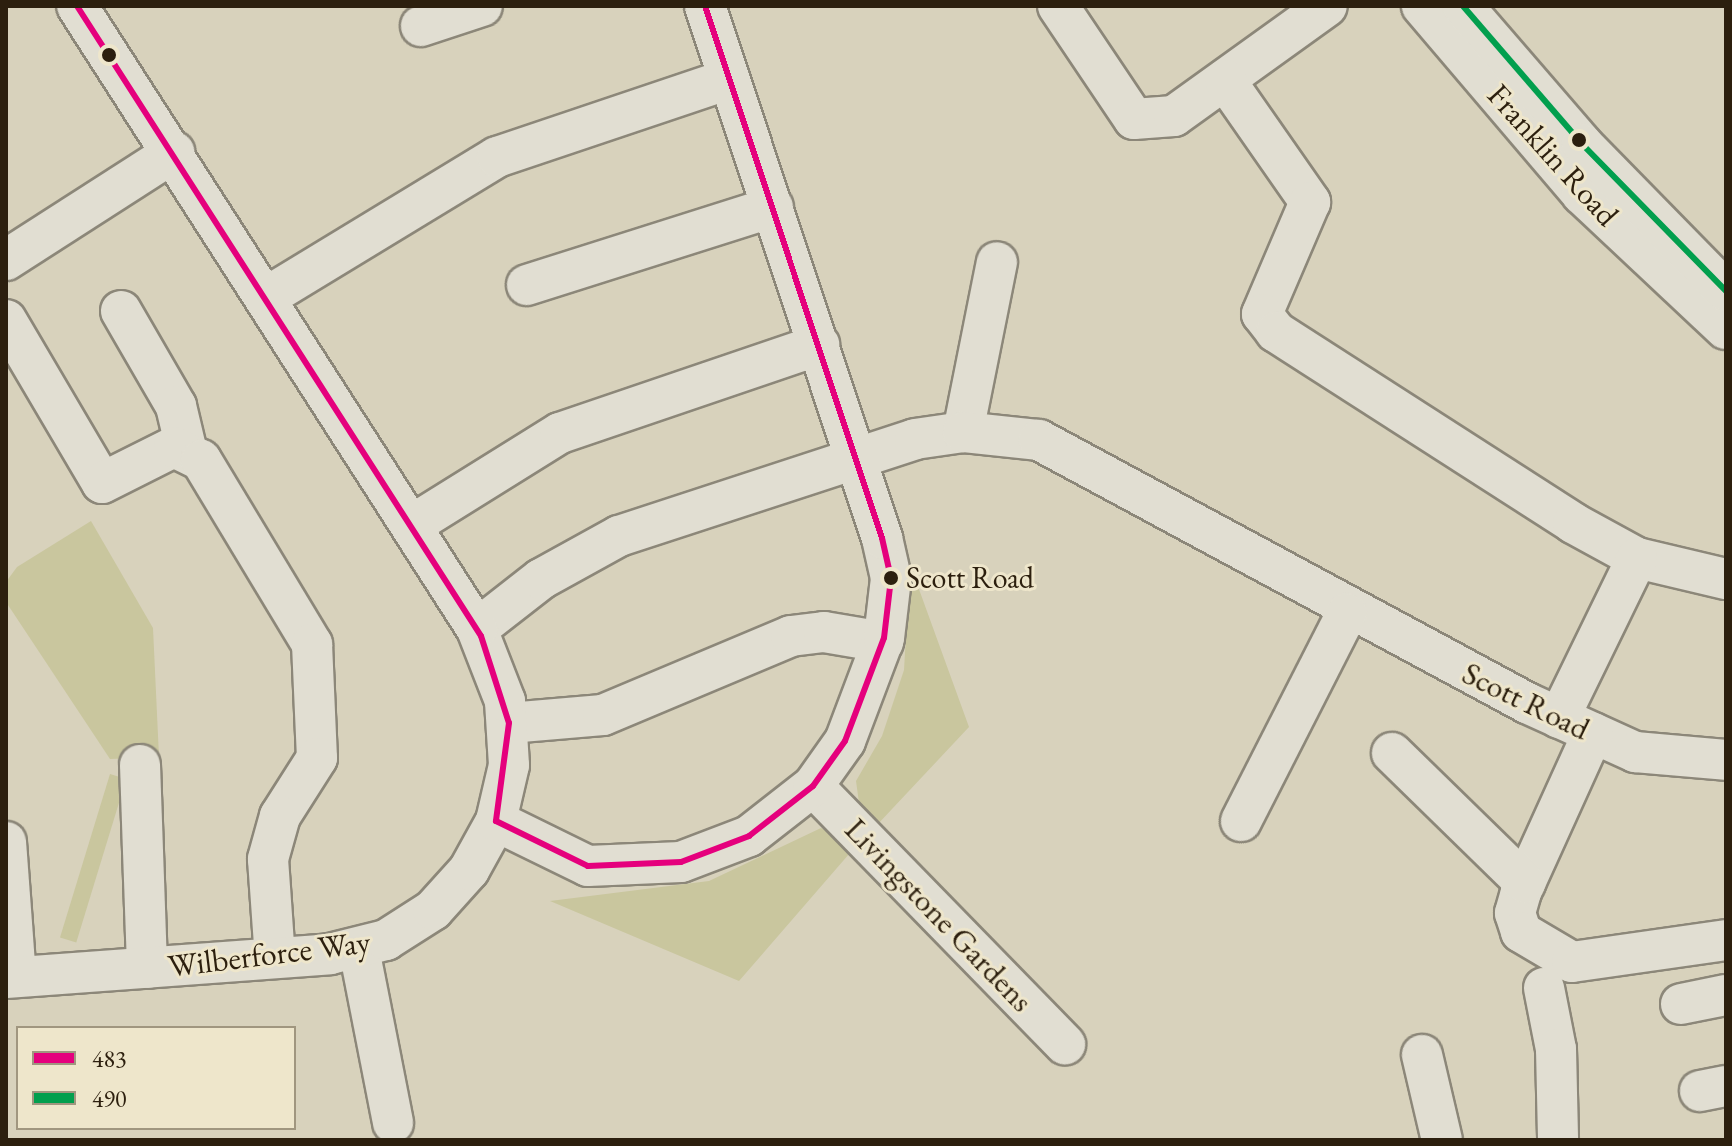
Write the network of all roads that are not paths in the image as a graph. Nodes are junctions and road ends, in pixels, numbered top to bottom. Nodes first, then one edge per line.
1 (77, 6) edge
2 (482, 6) edge
3 (705, 6) edge
4 (1058, 6) edge
5 (1327, 6) edge
6 (1422, 6) edge
7 (1463, 6) edge
8 (421, 26) dead end
9 (729, 79) junction
10 (1225, 80) junction
11 (174, 152) junction
12 (773, 207) junction
13 (6, 260) edge
14 (997, 262) dead end
15 (527, 285) dead end
16 (1726, 291) edge
17 (265, 298) junction
18 (121, 311) dead end
19 (6, 320) edge
20 (1726, 329) edge
21 (819, 345) junction
22 (963, 432) junction
23 (186, 448) junction
24 (858, 462) junction
25 (412, 525) junction
26 (1637, 558) junction
27 (1726, 579) edge
28 (1347, 613) junction
29 (477, 629) junction
30 (883, 642) junction
31 (509, 723) junction
32 (1576, 725) junction
33 (1392, 753) dead end
34 (1726, 760) edge
35 (137, 765) dead end
36 (813, 786) junction
37 (496, 821) junction
38 (1241, 821) dead end
39 (6, 842) edge
40 (1525, 883) junction
41 (1726, 940) edge
42 (359, 949) junction
43 (275, 958) junction
44 (147, 968) junction
45 (11, 978) edge
46 (1544, 988) dead end
47 (1726, 995) edge
48 (1681, 1004) dead end
49 (1065, 1044) dead end
50 (1422, 1055) dead end
51 (393, 1123) dead end
52 (1442, 1140) edge
53 (1558, 1140) edge

1 - 11 street, Wilberforce Way
2 - 8 street
3 - 9 street
4 - 10 street
5 - 10 street
6 - 20 street, Franklin Road
7 - 16 street
9 - 12 street
9 - 17 street
10 - 26 street
11 - 13 street
11 - 17 street, Wilberforce Way
12 - 15 street
12 - 21 street
14 - 22 street
17 - 25 street, Wilberforce Way
18 - 23 street
19 - 23 street
21 - 24 street
21 - 25 street
22 - 24 street, Scott Road
22 - 28 street, Scott Road
23 - 43 street
24 - 29 street, Scott Road
24 - 30 street
25 - 29 street, Wilberforce Way
26 - 27 street
26 - 32 street
28 - 32 street, Scott Road
28 - 38 street
29 - 31 street, Wilberforce Way
30 - 31 street
30 - 36 street
31 - 37 street, Wilberforce Way
32 - 34 street, Scott Road
32 - 40 street
33 - 40 street
35 - 44 street
36 - 37 street
36 - 49 street, Livingstone Gardens
37 - 42 street, Wilberforce Way
39 - 45 street
40 - 41 street
42 - 43 street, Wilberforce Way
42 - 51 street
43 - 44 street, Wilberforce Way
44 - 45 street, Wilberforce Way
46 - 53 street
47 - 48 street
50 - 52 street

